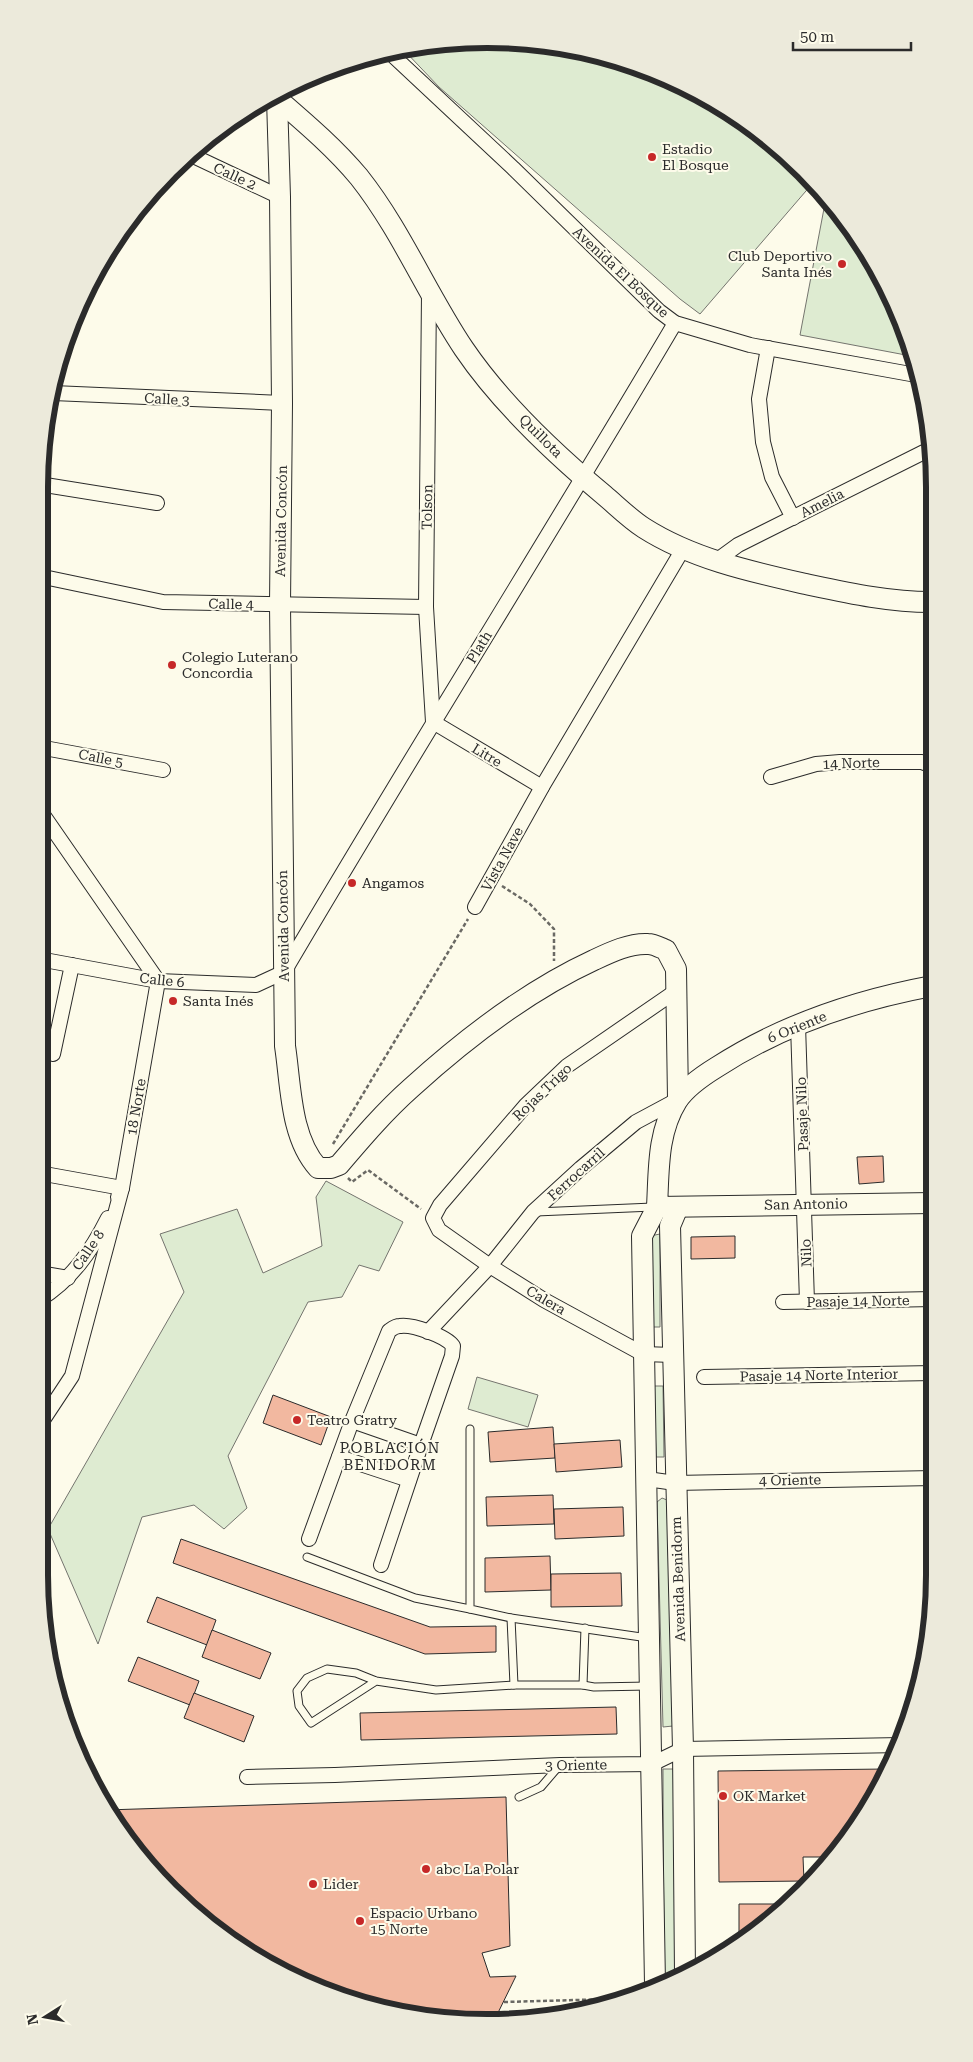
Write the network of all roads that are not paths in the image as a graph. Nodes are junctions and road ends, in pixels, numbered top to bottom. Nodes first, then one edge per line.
1 (395, 57) edge
2 (279, 100) edge
3 (275, 102) edge
4 (196, 157) edge
5 (280, 197) junction
6 (429, 292) junction
7 (676, 323) junction
8 (768, 348) junction
9 (911, 374) edge
10 (58, 393) edge
11 (282, 403) junction
12 (924, 452) edge
13 (584, 478) junction
14 (48, 485) edge
15 (157, 503) dead end
16 (793, 518) junction
17 (684, 549) junction
18 (716, 561) junction
19 (48, 578) edge
20 (926, 602) edge
21 (280, 605) junction
22 (426, 607) junction
23 (433, 722) junction
24 (48, 749) edge
25 (926, 764) edge
26 (163, 770) dead end
27 (771, 777) dead end
28 (542, 787) junction
29 (48, 822) edge
30 (475, 907) road end
31 (48, 961) edge
32 (72, 965) junction
33 (284, 972) junction
34 (158, 982) junction
35 (926, 987) edge
36 (676, 991) junction
37 (798, 1025) junction
38 (53, 1054) dead end
39 (678, 1100) junction
40 (48, 1175) edge
41 (122, 1188) junction
42 (926, 1203) edge
43 (804, 1204) junction
44 (657, 1207) junction
45 (678, 1207) junction
46 (533, 1212) junction
47 (433, 1218) joint
48 (490, 1266) junction
49 (48, 1275) edge
50 (68, 1278) junction
51 (48, 1294) edge
52 (926, 1299) edge
53 (783, 1302) dead end
54 (807, 1302) junction
55 (428, 1332) junction
56 (643, 1354) junction
57 (674, 1355) junction
58 (926, 1373) edge
59 (704, 1377) dead end
60 (48, 1412) edge
61 (352, 1422) junction
62 (470, 1429) dead end
63 (420, 1446) junction
64 (339, 1457) junction
65 (926, 1478) edge
66 (646, 1479) junction
67 (409, 1480) junction
68 (675, 1482) junction
69 (309, 1539) dead end
70 (307, 1557) dead end
71 (382, 1565) dead end
72 (470, 1609) junction
73 (511, 1618) junction
74 (585, 1628) junction
75 (648, 1638) junction
76 (376, 1681) junction
77 (514, 1685) junction
78 (583, 1685) junction
79 (650, 1686) junction
80 (891, 1745) edge
81 (683, 1749) junction
82 (652, 1764) junction
83 (560, 1765) junction
84 (247, 1776) dead end
85 (519, 1797) dead end
86 (685, 1967) edge
87 (655, 1981) edge

1 - 7 street, Avenida El Bosque
2 - 6 main road, Quillota
3 - 5 main road, Avenida Concón
4 - 5 street, Calle 2
5 - 11 main road, Avenida Concón
6 - 13 main road, Quillota
6 - 22 street, Tolson
7 - 8 street, Avenida El Bosque
7 - 13 street, Plath
8 - 9 street, Avenida El Bosque
8 - 16 street
10 - 11 street, Calle 3
11 - 21 main road, Avenida Concón
12 - 16 street, Amelia
13 - 17 main road, Quillota
13 - 23 street, Plath
14 - 15 street
16 - 18 street, Amelia
17 - 18 main road, Quillota
17 - 28 street, Vista Nave
18 - 20 main road, Quillota
19 - 21 street, Calle 4
21 - 22 street, Calle 4
21 - 33 main road, Avenida Concón
22 - 23 street, Tolson
23 - 28 street, Litre
23 - 33 street, Plath
24 - 26 street, Calle 5
25 - 27 street, 14 Norte
28 - 30 street, Vista Nave
29 - 34 street
31 - 32 street, Calle 6
32 - 34 street, Calle 6
32 - 38 street
33 - 34 street, Calle 6
33 - 36 main road, Avenida Concón
34 - 41 street, 18 Norte
35 - 37 main road, 6 Oriente
36 - 39 main road
36 - 47 street, Rojas Trigo
37 - 39 main road, 6 Oriente
37 - 43 street, Pasaje Nilo
39 - 44 main road, Avenida Benidorm
39 - 46 street, Ferrocarril
40 - 41 street
41 - 50 street, Calle 8
41 - 60 street, 18 Norte
42 - 43 main road, San Antonio
43 - 45 main road, San Antonio
43 - 54 street, Nilo
44 - 45 main road
44 - 46 lane
44 - 56 main road, Avenida Benidorm
45 - 57 main road, Avenida Benidorm
46 - 48 street, Ferrocarril
47 - 48 street, Calera
48 - 55 street, Ferrocarril
48 - 56 street, Calera
49 - 50 street
50 - 51 street, Calle 8
52 - 54 street, Pasaje 14 Norte
53 - 54 street, Pasaje 14 Norte
55 - 61 street
55 - 63 street
56 - 57 street, Calera
56 - 66 main road, Avenida Benidorm
57 - 68 main road, Avenida Benidorm
58 - 59 street, Pasaje 14 Norte Interior
61 - 63 street
61 - 64 street
62 - 72 lane
63 - 67 street
64 - 67 street
64 - 69 street
65 - 68 street, 4 Oriente
66 - 68 street, 4 Oriente
66 - 75 main road, Avenida Benidorm
67 - 71 street
68 - 81 main road, Avenida Benidorm
70 - 72 lane
72 - 73 lane
73 - 74 lane
73 - 77 lane
74 - 75 lane
74 - 78 lane
75 - 79 main road, Avenida Benidorm
76 - 76 lane
76 - 77 lane
77 - 78 lane
78 - 79 lane
79 - 82 main road, Avenida Benidorm
80 - 81 street, 3 Oriente
81 - 82 street, 3 Oriente
81 - 86 main road, Avenida Benidorm
82 - 83 street, 3 Oriente
82 - 87 main road, Avenida Benidorm
83 - 84 street, 3 Oriente
83 - 85 lane

